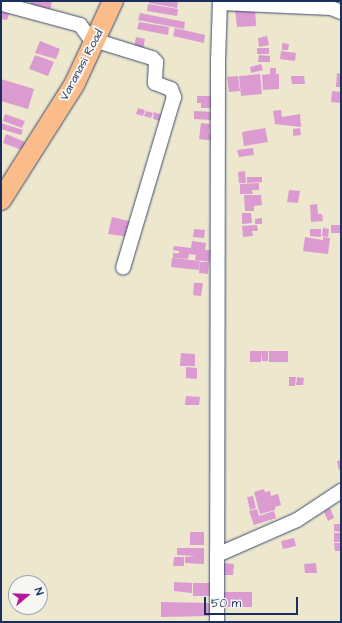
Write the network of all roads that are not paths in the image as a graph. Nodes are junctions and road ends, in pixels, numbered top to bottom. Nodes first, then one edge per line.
1 (4, 1) edge
2 (113, 1) edge
3 (220, 2) edge
4 (341, 12) edge
5 (96, 43) junction
6 (1, 200) edge
7 (123, 268) dead end
8 (341, 491) edge
9 (217, 555) junction
10 (217, 622) edge

1 - 5 street
2 - 5 highway, Varanasi Road
3 - 4 street
3 - 9 street
5 - 6 highway, Varanasi Road
5 - 7 street
8 - 9 street
9 - 10 street

